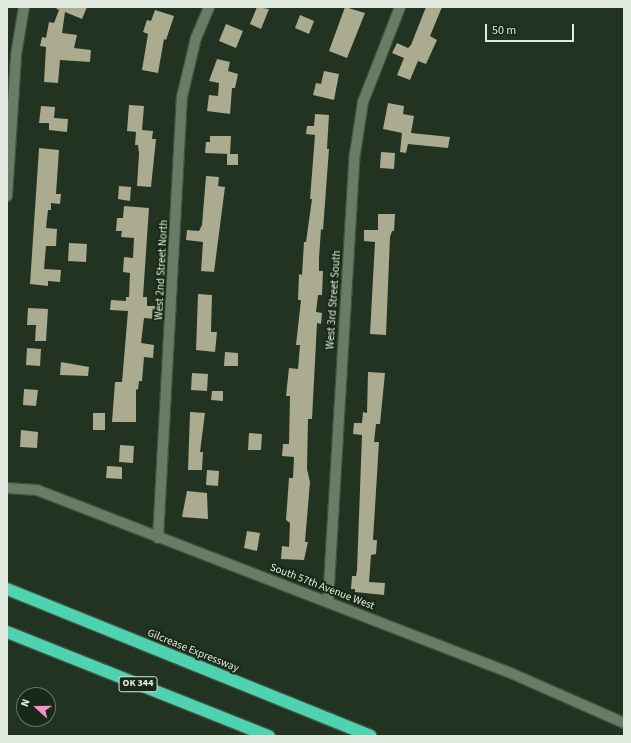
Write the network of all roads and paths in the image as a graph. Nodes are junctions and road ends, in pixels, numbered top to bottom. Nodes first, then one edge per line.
1 (24, 7) edge
2 (208, 7) edge
3 (400, 7) edge
4 (7, 196) edge
5 (7, 488) edge
6 (158, 538) junction
7 (7, 590) edge
8 (328, 602) junction
9 (7, 632) edge
10 (624, 723) edge
11 (269, 736) edge
12 (370, 736) edge

1 - 4 street
2 - 6 street, West 2nd Street North
3 - 8 street, West 3rd Street South
5 - 6 street, South 57th Avenue West
6 - 8 street, South 57th Avenue West
7 - 12 highway, Gilcrease Expressway
8 - 10 street, South 57th Avenue West
9 - 11 highway, OK 344

